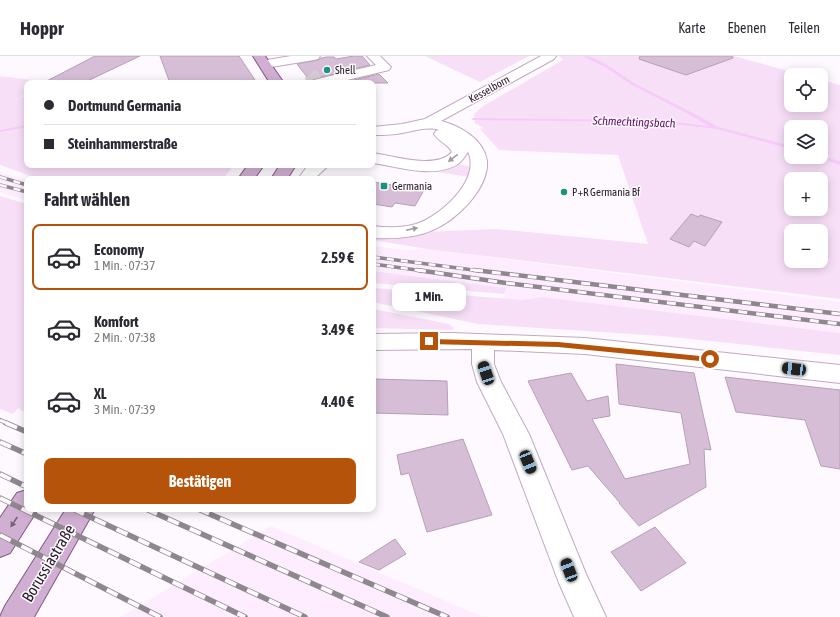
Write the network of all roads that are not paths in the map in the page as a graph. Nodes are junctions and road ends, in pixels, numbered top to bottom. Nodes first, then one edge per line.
1 (314, 56) edge
2 (373, 56) edge
3 (550, 56) edge
4 (294, 59) junction
5 (262, 60) edge
6 (304, 70) tunnel mouth
7 (275, 80) edge
8 (326, 80) edge
9 (429, 123) junction
10 (376, 131) edge
11 (376, 138) edge
12 (376, 158) edge
13 (322, 168) edge
14 (308, 176) edge
15 (376, 232) edge
16 (376, 342) edge
17 (483, 342) junction
18 (840, 374) edge
19 (24, 507) edge
20 (79, 512) edge
21 (0, 543) edge
22 (16, 617) edge
23 (590, 617) edge

1 - 4 street
2 - 8 street
3 - 9 street, Kesselborn
4 - 5 street
4 - 6 street
5 - 7 main road
9 - 10 street, Kesselborn
9 - 11 street, Kesselborn
9 -> 12 street
15 -> 9 street
13 - 14 street
16 - 17 street
17 - 18 street
17 - 23 street
19 -> 21 main road
20 - 22 main road, Borussiastraße

